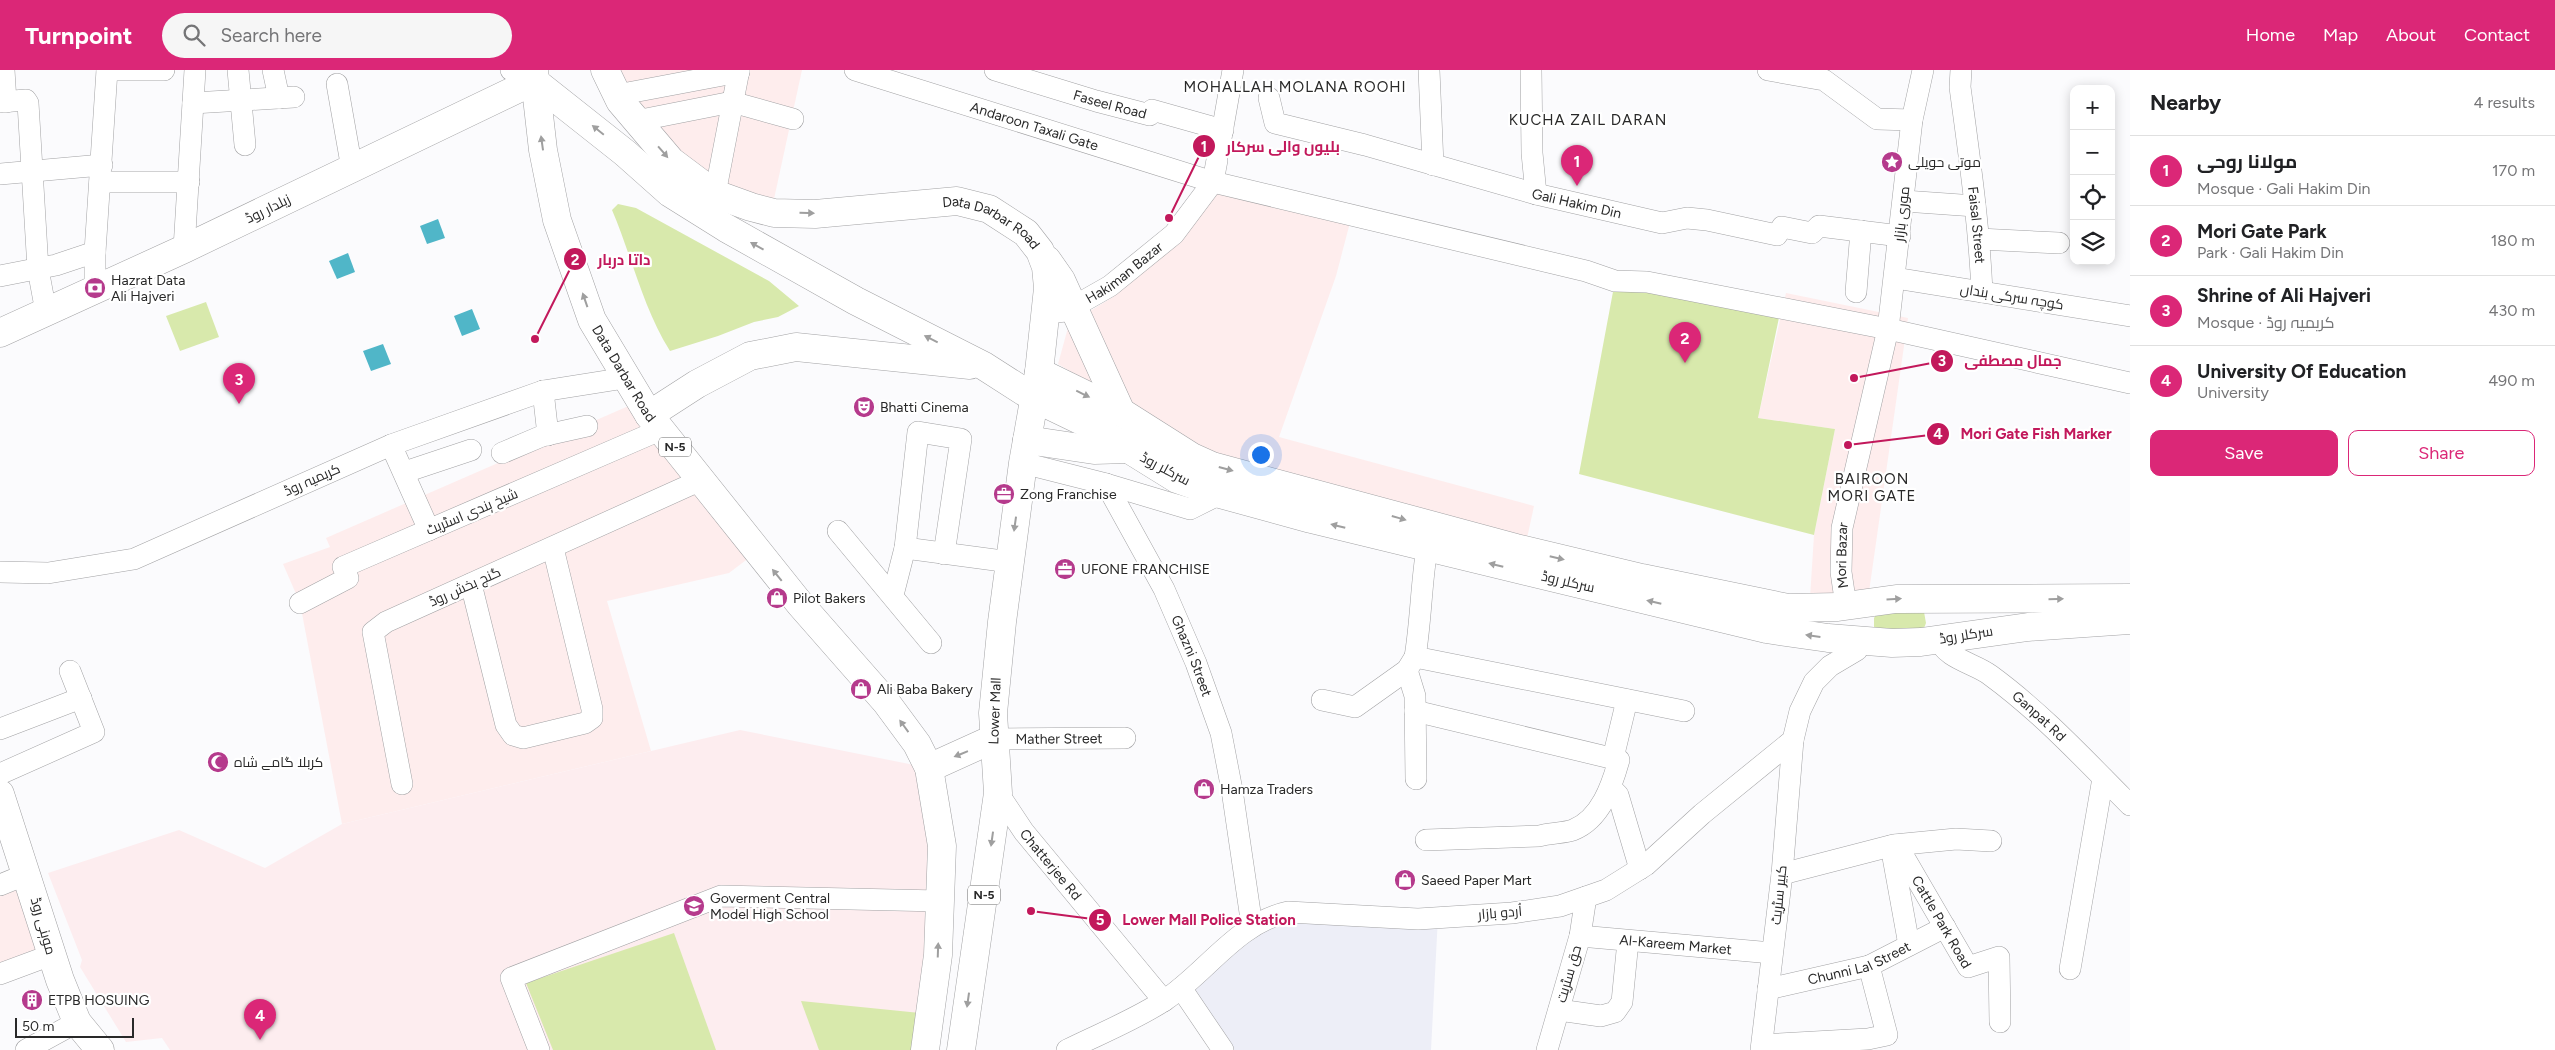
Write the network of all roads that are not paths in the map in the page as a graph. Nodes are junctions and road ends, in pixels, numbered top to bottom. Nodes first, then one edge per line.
1 (4, 70) edge
2 (108, 70) edge
3 (157, 70) edge
4 (195, 70) edge
5 (238, 70) edge
6 (273, 70) edge
7 (605, 70) edge
8 (855, 70) edge
9 (995, 70) edge
10 (1233, 70) edge
11 (1429, 70) edge
12 (1531, 70) edge
13 (1768, 70) edge
14 (1923, 70) edge
15 (1961, 70) edge
16 (739, 71) edge
17 (526, 74) edge
18 (1825, 75) edge
19 (690, 76) edge
20 (337, 84) dead end
21 (617, 95) junction
22 (1269, 98) dead end
23 (241, 101) junction
24 (3, 102) edge
25 (732, 102) junction
26 (192, 103) junction
27 (697, 109) junction
28 (793, 119) dead end
29 (636, 120) junction
30 (1912, 120) junction
31 (1223, 130) junction
32 (245, 144) dead end
33 (1433, 165) junction
34 (352, 169) junction
35 (32, 171) junction
36 (0, 174) edge
37 (101, 174) junction
38 (189, 182) junction
39 (1212, 182) junction
40 (715, 194) junction
41 (1536, 194) junction
42 (1904, 201) junction
43 (1975, 206) junction
44 (1861, 231) junction
45 (1900, 236) junction
46 (1979, 239) junction
47 (2059, 243) dead end
48 (184, 249) junction
49 (1040, 251) junction
50 (95, 252) junction
51 (38, 270) junction
52 (0, 276) edge
53 (1895, 278) junction
54 (95, 288) junction
55 (1856, 292) dead end
56 (1982, 292) junction
57 (1074, 307) junction
58 (46, 312) junction
59 (1046, 313) junction
60 (2130, 316) edge
61 (1888, 329) junction
62 (0, 333) edge
63 (984, 366) junction
64 (625, 378) junction
65 (2130, 383) edge
66 (1037, 385) junction
67 (543, 391) junction
68 (1121, 412) junction
69 (655, 422) junction
70 (587, 426) dead end
71 (548, 435) junction
72 (391, 445) junction
73 (1128, 449) junction
74 (471, 450) dead end
75 (1025, 452) junction
76 (502, 453) dead end
77 (405, 472) junction
78 (701, 480) junction
79 (1106, 484) junction
80 (1220, 494) junction
81 (429, 530) junction
82 (838, 531) dead end
83 (553, 548) junction
84 (905, 548) junction
85 (1427, 548) junction
86 (944, 554) junction
87 (1010, 562) junction
88 (0, 572) edge
89 (472, 584) junction
90 (893, 595) junction
91 (2130, 598) edge
92 (1929, 600) junction
93 (300, 604) dead end
94 (1853, 605) junction
95 (2130, 620) edge
96 (1939, 639) junction
97 (1861, 641) junction
98 (931, 643) dead end
99 (1411, 664) junction
100 (70, 671) dead end
101 (80, 698) junction
102 (1322, 700) dead end
103 (1627, 700) junction
104 (1415, 711) junction
105 (1684, 711) dead end
106 (0, 729) edge
107 (1125, 738) dead end
108 (993, 739) junction
109 (1793, 740) junction
110 (1613, 758) junction
111 (929, 768) junction
112 (2103, 778) junction
113 (1416, 779) dead end
114 (402, 784) dead end
115 (1611, 788) junction
116 (0, 790) edge
117 (998, 793) junction
118 (2130, 805) edge
119 (1426, 840) dead end
120 (1991, 841) dead end
121 (1894, 846) junction
122 (1640, 869) junction
123 (27, 874) junction
124 (1782, 874) junction
125 (0, 885) edge
126 (1586, 897) junction
127 (939, 901) junction
128 (1252, 926) junction
129 (1944, 927) junction
130 (1580, 936) junction
131 (1628, 941) junction
132 (1909, 945) junction
133 (1772, 953) junction
134 (51, 955) junction
135 (1869, 966) junction
136 (2070, 969) dead end
137 (0, 974) edge
138 (1181, 988) junction
139 (1768, 989) junction
140 (1164, 1001) junction
141 (1559, 1010) junction
142 (2000, 1022) dead end
143 (68, 1034) edge
144 (1889, 1042) edge
145 (1856, 1045) edge
146 (1762, 1048) edge
147 (26, 1050) edge
148 (100, 1050) edge
149 (539, 1050) edge
150 (924, 1050) edge
151 (961, 1050) edge
152 (1067, 1050) edge
153 (1223, 1050) edge
154 (1549, 1050) edge

1 - 24 street
2 - 3 street
2 - 37 street
4 - 26 street
5 - 23 street
6 - 23 street
7 - 21 main road, Data Darbar Road / N-5
8 - 39 street, Andaroon Taxali Gate
9 - 31 street, Faseel Road
10 - 31 street, Hakiman Bazar
11 - 33 street
12 - 41 street
13 - 18 street
14 - 30 street, موری بازار
15 - 43 street, Faisal Street
16 - 19 street
16 - 25 street
17 - 34 main road, زیلدار روڈ
63 -> 17 main road
64 -> 17 main road, Data Darbar Road / N-5
18 - 30 street
19 - 21 street
19 - 27 street
20 - 34 street
21 - 29 main road, Data Darbar Road / N-5
22 - 33 street, Gali Hakim Din
23 - 26 street
23 - 32 street
24 - 35 street
25 - 27 street
25 - 28 street
25 - 40 street
26 - 38 street
27 - 29 street
29 -> 40 main road, Data Darbar Road / N-5
30 - 42 street, موری بازار
31 - 39 street, Hakiman Bazar
33 - 41 street, Gali Hakim Din
34 - 48 main road, زیلدار روڈ
35 - 36 street
35 - 37 street
35 - 51 street
37 - 38 street
37 - 50 street
38 - 48 street
39 - 57 street, Hakiman Bazar
39 - 61 street, Andaroon Taxali Gate
40 -> 49 main road, Data Darbar Road / N-5
41 - 44 street, Gali Hakim Din
42 - 43 street
42 - 45 street, موری بازار
43 - 46 street, Faisal Street
44 - 45 street, Gali Hakim Din
44 - 55 street
45 - 53 street, موری بازار
46 - 47 street
46 - 56 street, Faisal Street
48 - 54 main road, زیلدار روڈ
49 - 57 main road
49 - 59 main road, Data Darbar Road / N-5
50 - 51 street
50 - 54 street
51 - 52 street
51 - 58 street
53 - 56 street, کوچہ سرکی بنداں
53 - 61 street, موری بازار
54 - 58 main road, زیلدار روڈ
56 - 60 street, کوچہ سرکی بنداں
57 - 59 street, Hakiman Bazar
57 - 68 main road
58 - 62 main road, زیلدار روڈ
59 - 66 main road, Data Darbar Road / N-5
61 - 65 street, Andaroon Taxali Gate
61 - 94 street, Mori Bazar
63 - 66 main road
63 - 69 main road
64 - 67 street, کریمیہ روڈ
64 - 69 main road, Data Darbar Road / N-5
66 -> 68 main road, سرکلر روڈ
66 - 73 main road, سرکلر روڈ
66 - 75 main road, Lower Mall / N-5
67 - 71 street
67 - 72 street, کریمیہ روڈ
68 -> 94 main road, سرکلر روڈ
69 - 78 main road, Data Darbar Road / N-5
69 - 81 street, شیخ ہندی اسٹریٹ
70 - 71 street
71 - 76 street
72 - 77 street
72 - 88 street, کریمیہ روڈ
73 - 75 main road
73 - 80 main road, سرکلر روڈ
74 - 77 street
75 - 79 street
75 -> 87 main road, Lower Mall / N-5
77 - 81 street
78 - 83 street, گنج بخش روڈ
111 -> 78 main road, Data Darbar Road / N-5
79 - 80 street
79 - 128 street, Ghazni Street
85 -> 80 main road, سرکلر روڈ
81 - 93 street, شیخ ہندی اسٹریٹ
82 - 90 street
83 - 89 street, گنج بخش روڈ
83 - 89 street
84 - 86 street
84 - 86 street
84 - 90 street
97 -> 85 main road, سرکلر روڈ
85 - 99 street
86 - 87 street
87 - 108 main road, Lower Mall / N-5
89 - 114 street, گنج بخش روڈ
90 - 98 street
92 -> 91 main road, سرکلر روڈ
94 -> 92 main road, سرکلر روڈ
92 - 96 main road
94 - 97 main road
95 - 96 main road, سرکلر روڈ
96 - 97 main road, سرکلر روڈ
96 - 112 street, Ganpat Rd
97 - 109 street
99 - 102 street
99 - 103 street
99 - 104 street
100 - 101 street
101 - 106 street
101 - 116 street
103 - 105 street
103 - 110 street
104 - 110 street
104 - 113 street
107 - 108 street, Mather Street
108 -> 111 main road
108 - 117 main road, Lower Mall / N-5
109 - 122 street, اُردو بازار
109 - 124 street, کبیر سٹریٹ
110 - 115 street
111 - 127 main road, N-5
112 - 118 street, Ganpat Rd
112 - 136 street
115 - 119 street
115 - 122 street
116 - 123 main road, موہنی روڈ
117 - 140 street, Chatterjee Rd
117 -> 151 main road, Lower Mall / N-5
120 - 121 street
121 - 124 street
121 - 129 street, Cattle Park Road
121 - 132 street
122 - 126 street, اُردو بازار
123 - 125 street
123 - 134 main road, موہنی روڈ
124 - 133 street, کبیر سٹریٹ
126 - 128 street, اُردو بازار
126 - 130 street, حق سٹریت
127 - 149 street
150 -> 127 main road, N-5
128 - 138 street, اُردو بازار
129 - 132 street, Chunni Lal Street
129 - 142 street, Cattle Park Road
130 - 131 street, Al-Kareem Market
130 - 141 street, حق سٹریت
131 - 133 street, Al-Kareem Market
131 - 141 street
132 - 135 street, Chunni Lal Street
133 - 139 street, کبیر سٹریٹ
134 - 137 street
134 - 143 main road, موہنی روڈ
135 - 139 street, Chunni Lal Street
135 - 144 street
138 - 140 street, اُردو بازار
138 - 153 street
139 - 146 street, کبیر سٹریٹ
140 - 152 street, اُردو بازار
141 - 154 street, حق سٹریت
143 - 147 street
143 - 148 main road, موہنی روڈ
144 - 145 street
145 - 146 street

